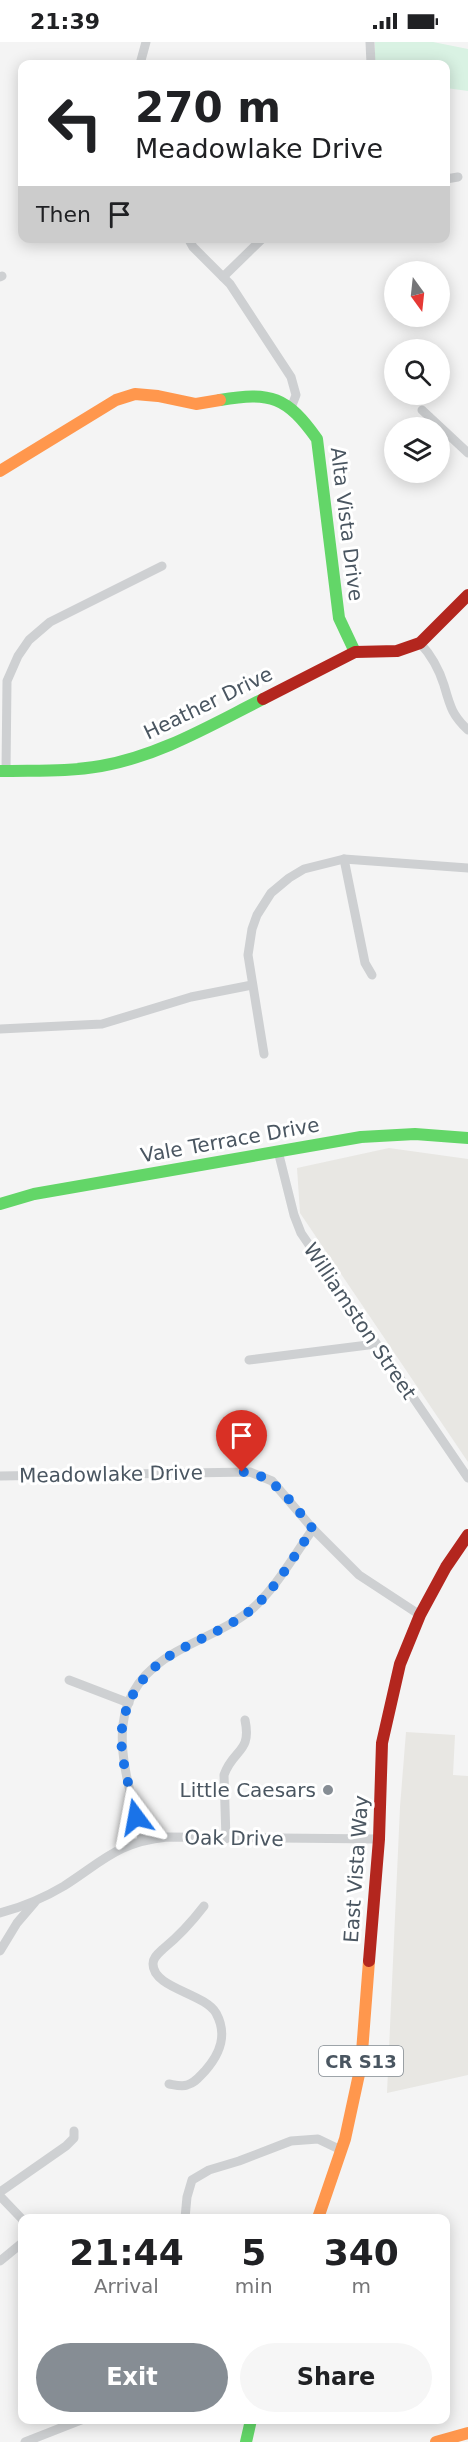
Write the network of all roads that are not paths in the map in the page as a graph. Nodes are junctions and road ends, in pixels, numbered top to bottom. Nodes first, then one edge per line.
1 (146, 42) edge
2 (370, 42) edge
3 (141, 60) edge
4 (371, 60) edge
5 (458, 177) dead end
6 (450, 178) edge
7 (191, 243) edge
8 (257, 243) edge
9 (224, 277) junction
10 (291, 408) junction
11 (422, 410) dead end
12 (468, 453) edge
13 (0, 471) edge
14 (162, 566) dead end
15 (468, 595) edge
16 (420, 643) junction
17 (355, 652) junction
18 (468, 730) edge
19 (3, 771) edge
20 (344, 859) junction
21 (468, 868) edge
22 (372, 975) dead end
23 (252, 985) junction
24 (0, 1029) edge
25 (264, 1054) dead end
26 (468, 1138) edge
27 (278, 1151) junction
28 (0, 1204) edge
29 (376, 1344) junction
30 (249, 1360) dead end
31 (0, 1476) edge
32 (468, 1478) edge
33 (313, 1529) junction
34 (468, 1535) edge
35 (420, 1615) junction
36 (69, 1680) dead end
37 (129, 1703) junction
38 (245, 1720) dead end
39 (142, 1839) junction
40 (226, 1839) junction
41 (379, 1839) junction
42 (35, 1902) junction
43 (204, 1906) dead end
44 (0, 1913) edge
45 (0, 1952) edge
46 (169, 2084) dead end
47 (74, 2131) dead end
48 (341, 2150) junction
49 (0, 2194) edge
50 (18, 2214) edge
51 (185, 2214) edge
52 (319, 2214) edge
53 (18, 2246) edge
54 (0, 2260) edge
55 (71, 2424) edge
56 (250, 2424) edge
57 (468, 2433) edge
58 (25, 2442) edge
59 (246, 2442) edge
60 (436, 2442) edge

1 - 3 street
2 - 4 street
5 - 6 street
7 - 9 street
8 - 9 street
9 - 10 street
10 - 13 main road, Alta Vista Drive
10 - 17 main road, Alta Vista Drive
11 - 12 street
14 - 19 street
15 - 16 main road
16 - 17 main road
16 - 18 street
17 - 19 main road, Heather Drive
20 - 21 street
20 - 22 street
20 - 23 street
23 - 24 street
23 - 25 street
26 - 27 main road, Vale Terrace Drive
27 - 28 main road, Vale Terrace Drive
27 - 29 street, Williamston Street
29 - 30 street
29 - 32 street, Williamston Street
31 - 33 street, Meadowlake Drive
33 - 35 street, Meadowlake Drive
33 - 37 street
34 - 35 main road, East Vista Way / CR S13
35 - 41 main road, East Vista Way / CR S13
36 - 37 street
37 - 39 street
38 - 40 street
39 - 40 street, Oak Drive
39 - 42 street, Oak Drive
40 - 41 street, Oak Drive
41 - 48 main road, East Vista Way / CR S13
42 - 44 street, Oak Drive
42 - 45 street
43 - 46 street
47 - 49 street
48 - 51 street
48 - 52 main road, East Vista Way / CR S13
49 - 50 street
53 - 54 street
55 - 58 street
56 - 59 main road
57 - 60 main road

